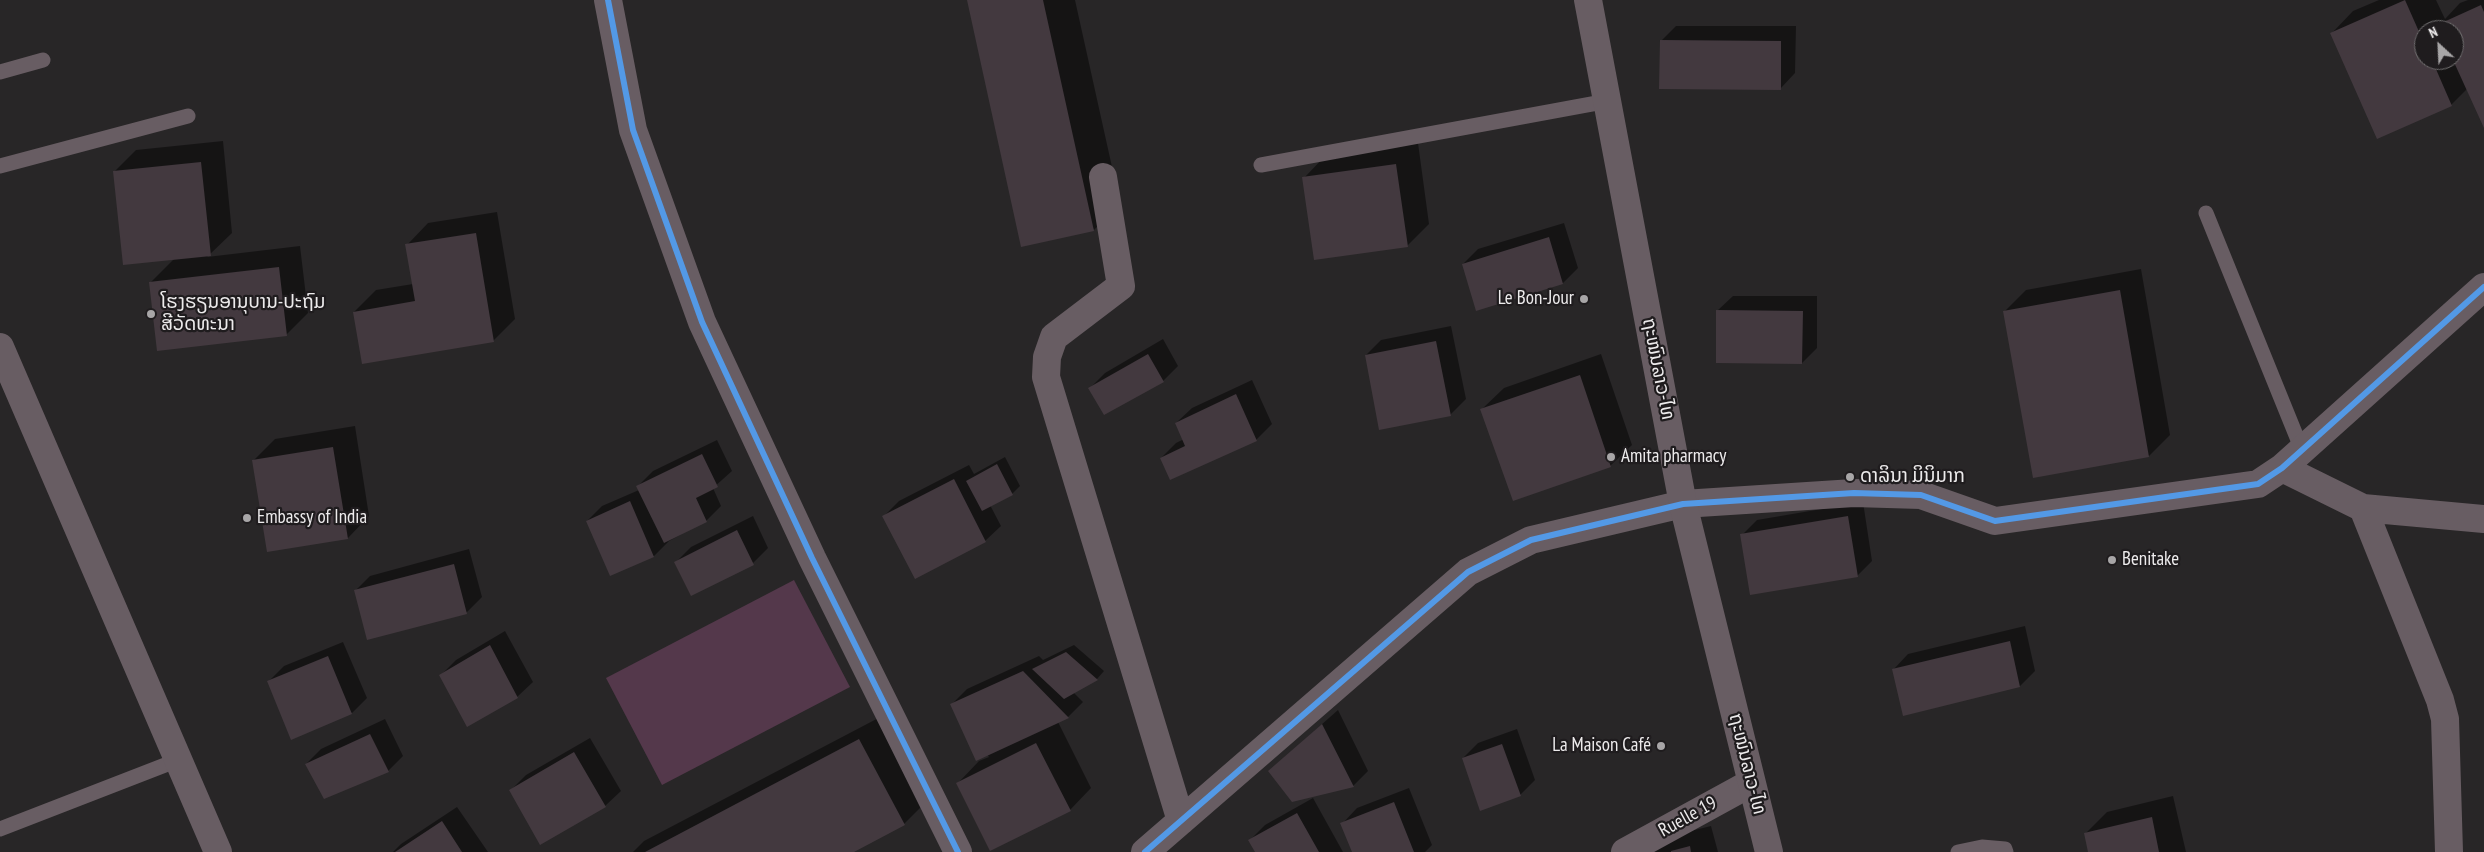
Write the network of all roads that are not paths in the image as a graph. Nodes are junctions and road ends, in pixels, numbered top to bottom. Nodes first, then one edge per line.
1 (608, 0) edge
2 (1588, 0) edge
3 (43, 60) dead end
4 (0, 72) edge
5 (1608, 101) junction
6 (188, 116) dead end
7 (1261, 164) dead end
8 (0, 166) edge
9 (1103, 176) dead end
10 (2206, 214) dead end
11 (2484, 287) edge
12 (0, 346) edge
13 (7, 385) edge
14 (2302, 450) junction
15 (2282, 468) junction
16 (1683, 504) junction
17 (2363, 508) junction
18 (2484, 519) edge
19 (178, 760) junction
20 (1752, 783) junction
21 (1181, 821) junction
22 (0, 829) edge
23 (218, 852) edge
24 (958, 852) edge
25 (1145, 852) edge
26 (1625, 852) edge
27 (1769, 852) edge
28 (1958, 852) edge
29 (2006, 852) edge
30 (2449, 852) edge

1 - 24 street
2 - 5 street, ຖະໜົນລາວ-ໄທ
3 - 4 lane
5 - 7 lane
5 - 16 street, ຖະໜົນລາວ-ໄທ
6 - 8 lane
9 - 21 street
10 - 14 lane
11 - 14 street
12 - 13 street
13 - 19 street
14 - 15 street
15 - 16 street
15 - 17 street
16 - 20 street, ຖະໜົນລາວ-ໄທ
16 - 21 street
17 - 18 street
17 - 30 street
19 - 22 lane
19 - 23 street
20 - 26 street, Ruelle 19
20 - 27 street, ຖະໜົນລາວ-ໄທ
21 - 25 street
28 - 29 lane

